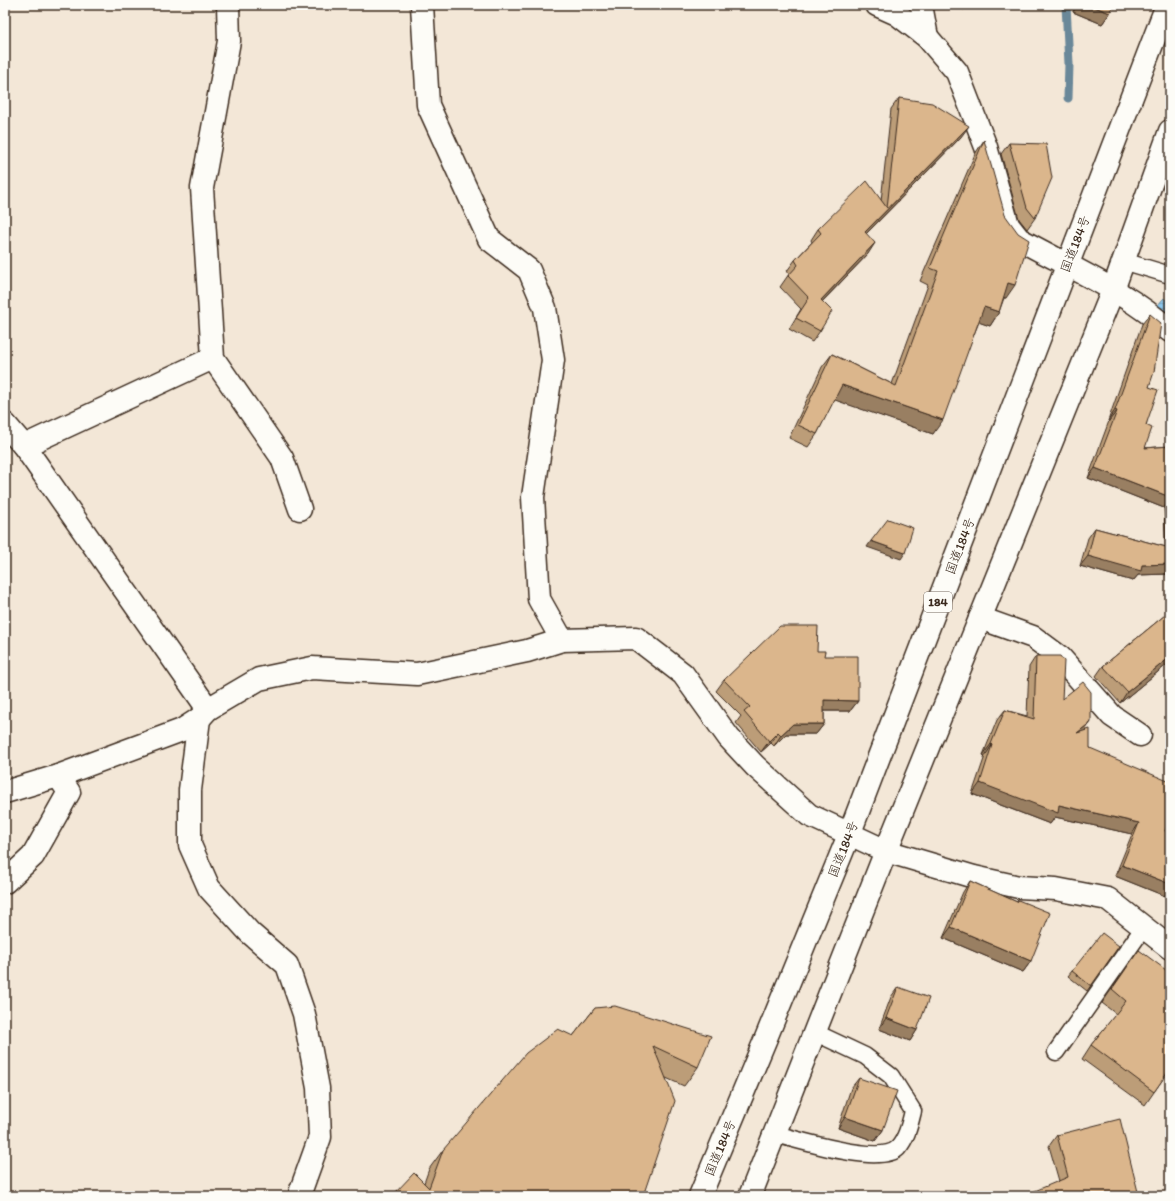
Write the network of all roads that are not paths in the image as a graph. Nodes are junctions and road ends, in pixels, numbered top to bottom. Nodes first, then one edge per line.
1 (228, 5) edge
2 (422, 5) edge
3 (878, 5) edge
4 (921, 5) edge
5 (1167, 5) edge
6 (927, 37) junction
7 (1170, 131) edge
8 (1123, 261) junction
9 (1067, 265) junction
10 (1170, 275) edge
11 (1113, 290) junction
12 (1170, 331) edge
13 (213, 358) junction
14 (5, 424) edge
15 (24, 446) junction
16 (300, 509) dead end
17 (980, 618) junction
18 (562, 640) junction
19 (203, 714) junction
20 (1140, 735) dead end
21 (58, 776) junction
22 (5, 792) edge
23 (849, 835) junction
24 (886, 851) junction
25 (5, 882) edge
26 (1144, 927) junction
27 (1170, 948) edge
28 (814, 1032) junction
29 (1056, 1052) dead end
30 (775, 1134) junction
31 (301, 1196) edge
32 (700, 1196) edge
33 (750, 1196) edge

1 - 13 main road
2 - 18 main road
3 - 6 main road
4 - 6 main road
5 - 9 main road, 国道184号 / 184
6 - 9 main road
7 - 8 main road
8 - 10 lane
8 - 11 main road
9 - 11 main road
9 - 23 main road, 国道184号 / 184
11 - 12 main road
11 - 17 main road
13 - 15 main road
13 - 16 main road
14 - 15 main road
15 - 19 main road
17 - 20 main road
17 - 24 main road
18 - 19 main road
18 - 23 main road
19 - 21 main road
19 - 31 main road
21 - 22 main road
21 - 25 main road
23 - 24 main road
23 - 32 main road, 国道184号 / 184
24 - 26 main road
24 - 28 main road
26 - 27 main road
26 - 29 lane
28 - 30 main road
28 - 30 lane
30 - 33 main road

